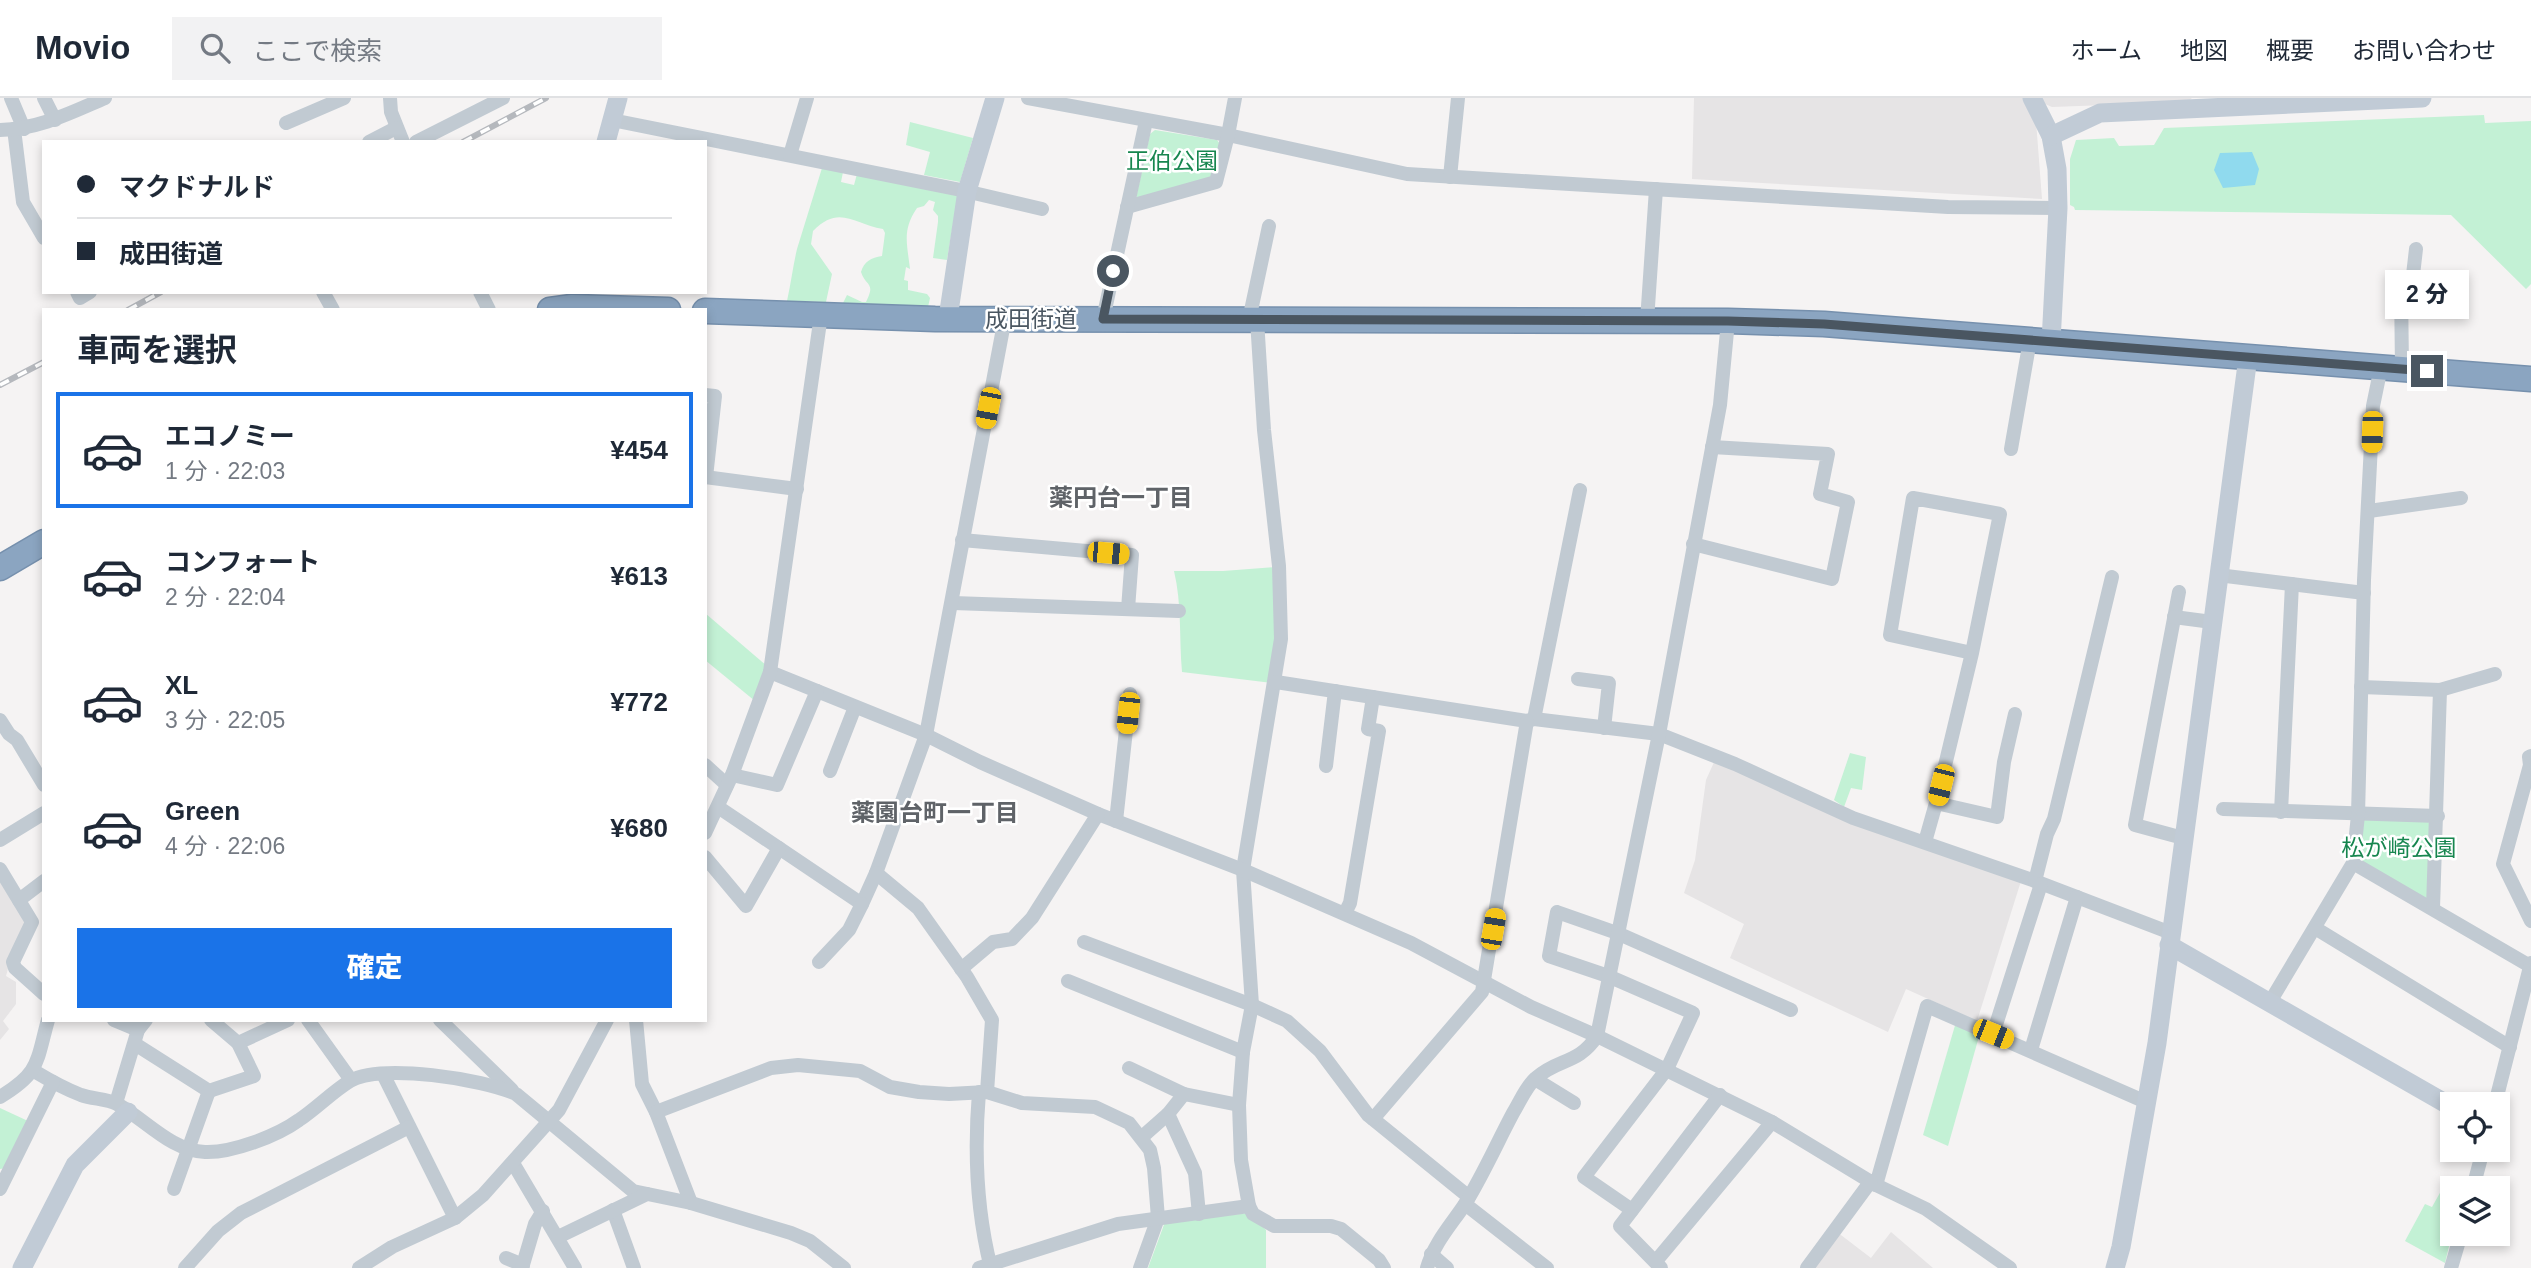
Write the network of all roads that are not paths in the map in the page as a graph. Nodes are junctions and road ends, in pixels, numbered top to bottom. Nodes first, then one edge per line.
1 (11, 98) edge
2 (44, 98) edge
3 (105, 98) edge
4 (344, 98) edge
5 (390, 98) edge
6 (503, 98) edge
7 (618, 98) edge
8 (807, 98) edge
9 (995, 98) edge
10 (1028, 98) edge
11 (1235, 98) edge
12 (1458, 98) edge
13 (2032, 98) edge
14 (2422, 98) edge
15 (2391, 99) edge
16 (2204, 103) edge
17 (55, 120) junction
18 (612, 120) junction
19 (1146, 121) junction
20 (286, 124) dead end
21 (396, 128) junction
22 (13, 129) edge
23 (1228, 135) junction
24 (2051, 136) junction
25 (373, 140) edge
26 (402, 140) edge
27 (420, 140) edge
28 (607, 140) edge
29 (790, 155) junction
30 (1450, 177) junction
31 (1656, 189) junction
32 (967, 191) junction
33 (1127, 207) junction
34 (2058, 208) junction
35 (1042, 209) dead end
36 (1269, 226) dead end
37 (42, 233) edge
38 (2416, 249) dead end
39 (557, 304) edge
40 (598, 308) edge
41 (707, 311) edge
42 (821, 315) junction
43 (948, 318) junction
44 (1004, 318) junction
45 (1103, 319) junction
46 (1253, 320) junction
47 (1647, 321) junction
48 (1728, 321) junction
49 (2041, 341) junction
50 (2248, 357) junction
51 (2391, 368) junction
52 (2531, 379) edge
53 (707, 395) edge
54 (708, 443) edge
55 (1712, 447) junction
56 (2011, 449) dead end
57 (707, 477) edge
58 (797, 489) junction
59 (1580, 490) dead end
60 (2461, 498) dead end
61 (2369, 511) junction
62 (962, 540) junction
63 (42, 543) edge
64 (1693, 544) junction
65 (0, 568) edge
66 (2218, 575) junction
67 (2112, 577) dead end
68 (2292, 584) junction
69 (2179, 592) dead end
70 (2364, 593) junction
71 (953, 603) junction
72 (1128, 609) junction
73 (1179, 611) dead end
74 (2174, 617) junction
75 (2212, 622) junction
76 (1972, 653) junction
77 (770, 672) junction
78 (2495, 674) dead end
79 (1578, 679) dead end
80 (1276, 682) junction
81 (2361, 688) junction
82 (2440, 690) junction
83 (817, 691) junction
84 (1335, 691) junction
85 (1130, 694) dead end
86 (1373, 697) junction
87 (855, 707) junction
88 (2015, 714) dead end
89 (0, 720) edge
90 (1531, 720) junction
91 (1604, 728) junction
92 (1659, 734) junction
93 (926, 735) junction
94 (6, 740) edge
95 (2531, 756) edge
96 (707, 766) edge
97 (1326, 766) dead end
98 (830, 771) dead end
99 (729, 780) junction
100 (42, 782) edge
101 (1936, 803) junction
102 (718, 807) junction
103 (2223, 809) dead end
104 (2281, 812) junction
105 (42, 814) edge
106 (1098, 814) junction
107 (2358, 815) junction
108 (2438, 816) junction
109 (1116, 821) junction
110 (707, 829) edge
111 (2183, 838) junction
112 (0, 840) edge
113 (1925, 842) junction
114 (779, 848) junction
115 (707, 859) edge
116 (2353, 863) junction
117 (0, 870) edge
118 (1243, 870) junction
119 (876, 873) junction
120 (42, 883) edge
121 (2038, 883) junction
122 (2077, 897) junction
123 (19, 900) junction
124 (862, 904) junction
125 (2433, 908) junction
126 (1345, 913) junction
127 (2531, 921) edge
128 (2315, 928) junction
129 (1617, 933) junction
130 (2170, 939) junction
131 (1084, 942) dead end
132 (819, 962) dead end
133 (2530, 964) edge
134 (961, 969) junction
135 (1608, 976) junction
136 (1068, 981) dead end
137 (1484, 981) junction
138 (42, 991) edge
139 (2270, 1002) junction
140 (1252, 1005) junction
141 (1791, 1010) dead end
142 (47, 1022) edge
143 (119, 1022) edge
144 (213, 1022) edge
145 (284, 1022) edge
146 (309, 1022) edge
147 (442, 1022) edge
148 (606, 1022) edge
149 (636, 1022) edge
150 (140, 1031) edge
151 (1993, 1034) junction
152 (1597, 1035) junction
153 (239, 1043) junction
154 (2510, 1047) junction
155 (2031, 1050) junction
156 (1243, 1052) junction
157 (1129, 1068) dead end
158 (1667, 1069) junction
159 (34, 1071) junction
160 (383, 1074) junction
161 (1535, 1079) junction
162 (351, 1080) junction
163 (53, 1082) junction
164 (209, 1091) junction
165 (983, 1092) junction
166 (2498, 1092) edge
167 (516, 1094) junction
168 (1184, 1094) junction
169 (1720, 1095) junction
170 (0, 1097) edge
171 (2440, 1100) edge
172 (2146, 1102) junction
173 (1574, 1103) dead end
174 (1239, 1105) junction
175 (122, 1107) junction
176 (656, 1112) junction
177 (1168, 1114) junction
178 (1373, 1119) junction
179 (549, 1121) junction
180 (1772, 1122) junction
181 (410, 1127) junction
182 (1142, 1137) junction
183 (189, 1149) junction
184 (513, 1163) junction
185 (2, 1181) edge
186 (1874, 1183) junction
187 (174, 1189) dead end
188 (647, 1194) junction
189 (1467, 1200) junction
190 (691, 1203) junction
191 (1249, 1206) junction
192 (613, 1210) junction
193 (1632, 1210) junction
194 (543, 1211) junction
195 (1199, 1214) junction
196 (455, 1217) junction
197 (1158, 1218) junction
198 (558, 1237) junction
199 (2457, 1246) edge
200 (506, 1258) dead end
201 (1429, 1261) edge
202 (1658, 1265) edge
203 (523, 1266) edge
204 (986, 1266) edge
205 (22, 1268) edge
206 (186, 1268) edge
207 (359, 1268) edge
208 (575, 1268) edge
209 (634, 1268) edge
210 (844, 1268) edge
211 (1140, 1268) edge
212 (1384, 1268) edge
213 (1447, 1268) edge
214 (1547, 1268) edge
215 (1807, 1268) edge
216 (2010, 1268) edge
217 (2115, 1268) edge
218 (2451, 1268) edge

1 - 22 street
2 - 17 street
3 - 17 street
4 - 20 street
5 - 21 street
6 - 27 street
7 - 18 street
8 - 29 street
9 - 32 street
10 - 19 street
11 - 23 street
12 - 30 street
13 - 24 street
14 - 15 street
15 - 16 street
16 - 24 street
17 - 22 street
18 - 28 street
18 - 29 street
19 - 23 street
19 - 33 street
21 - 25 street
21 - 26 street
22 - 37 street
23 - 30 street
23 - 33 street
24 - 34 street
29 - 32 street
30 - 31 street
31 - 34 street
31 - 47 street
32 - 35 street
32 - 43 street
33 - 45 street
34 - 49 street
36 - 46 street
38 - 51 street
39 - 40 highway
41 - 42 highway, 成田街道
42 - 43 highway, 成田街道
42 - 58 street
43 - 44 highway, 成田街道
44 - 45 highway, 成田街道
44 - 62 street
45 - 46 highway, 成田街道
46 - 47 highway, 成田街道
46 - 80 street
47 - 48 highway, 成田街道
48 - 49 highway, 成田街道
48 - 55 street
49 - 50 highway, 成田街道
49 - 56 street
50 - 51 highway, 成田街道
50 - 66 street
51 - 52 highway, 成田街道
51 - 61 street
53 - 54 street
55 - 64 street
55 - 64 street
57 - 58 street
58 - 77 street
59 - 90 street
60 - 61 street
61 - 70 street
62 - 71 street
62 - 72 street
63 - 65 highway
64 - 92 street
66 - 68 street
66 - 75 street
67 - 121 street
68 - 70 street
68 - 104 street
69 - 74 street
70 - 81 street
71 - 72 street
71 - 93 street
72 - 73 street
74 - 75 street
74 - 111 street
75 - 111 street
76 - 76 street
76 - 101 street
77 - 83 street
77 - 99 street
78 - 82 street
79 - 91 street
80 - 84 street
80 - 118 street
81 - 82 street
81 - 107 street
82 - 108 street
83 - 87 street
83 - 99 street
84 - 86 street
84 - 97 street
85 - 109 street
86 - 90 street
86 - 126 street
87 - 93 street
87 - 98 street
88 - 101 street
89 - 94 street
90 - 91 street
90 - 137 street
91 - 92 street
92 - 113 street
92 - 129 street
93 - 106 street
93 - 119 street
94 - 100 street
95 - 127 street
96 - 99 street
99 - 102 street
101 - 113 street
102 - 110 street
102 - 114 street
103 - 104 street
104 - 107 street
105 - 112 street
106 - 109 street
106 - 134 street
107 - 108 street
107 - 116 street
108 - 125 street
109 - 118 street
111 - 130 street
113 - 121 street
114 - 115 street
114 - 124 street
116 - 125 street
116 - 128 street
117 - 123 street
118 - 126 street
118 - 140 street
119 - 124 street
119 - 134 street
120 - 123 street
121 - 122 street
121 - 151 street
122 - 130 street
122 - 155 street
123 - 138 street
124 - 132 street
125 - 133 street
126 - 137 street
128 - 139 street
128 - 154 street
129 - 135 street
129 - 135 street
129 - 141 street
130 - 139 street
130 - 172 street
131 - 140 street
133 - 154 street
134 - 165 street
135 - 152 street
135 - 158 street
136 - 156 street
137 - 152 street
137 - 178 street
139 - 171 street
140 - 156 street
140 - 178 street
142 - 159 street
143 - 150 street
144 - 153 street
145 - 153 street
146 - 162 street
147 - 167 street
148 - 179 street
149 - 176 street
150 - 164 street
150 - 175 street
151 - 155 street
151 - 186 street
152 - 158 street
152 - 161 street
153 - 164 street
154 - 166 street
155 - 172 street
156 - 174 street
157 - 168 street
158 - 169 street
158 - 193 street
159 - 163 street
159 - 170 street
160 - 162 street
160 - 167 street
160 - 181 street
161 - 173 street
161 - 189 street
162 - 183 street
163 - 175 street
163 - 185 street
164 - 183 street
165 - 176 street
165 - 182 street
165 - 204 street
167 - 179 street
168 - 174 street
168 - 177 street
169 - 180 street
169 - 193 street
172 - 217 street
174 - 191 street
175 - 183 street
175 - 205 street
176 - 190 street
177 - 182 street
177 - 195 street
178 - 189 street
179 - 184 street
179 - 188 street
180 - 186 street
180 - 202 street
181 - 196 street
181 - 206 street
182 - 197 street
183 - 187 street
184 - 194 street
184 - 196 street
186 - 215 street
186 - 216 street
188 - 190 street
188 - 192 street
189 - 201 street
189 - 214 street
190 - 210 street
191 - 195 street
191 - 212 street
192 - 198 street
192 - 209 street
193 - 202 street
194 - 198 street
194 - 203 street
195 - 197 street
196 - 207 street
197 - 204 street
197 - 211 street
198 - 208 street
199 - 218 street
200 - 203 street
201 - 213 street

